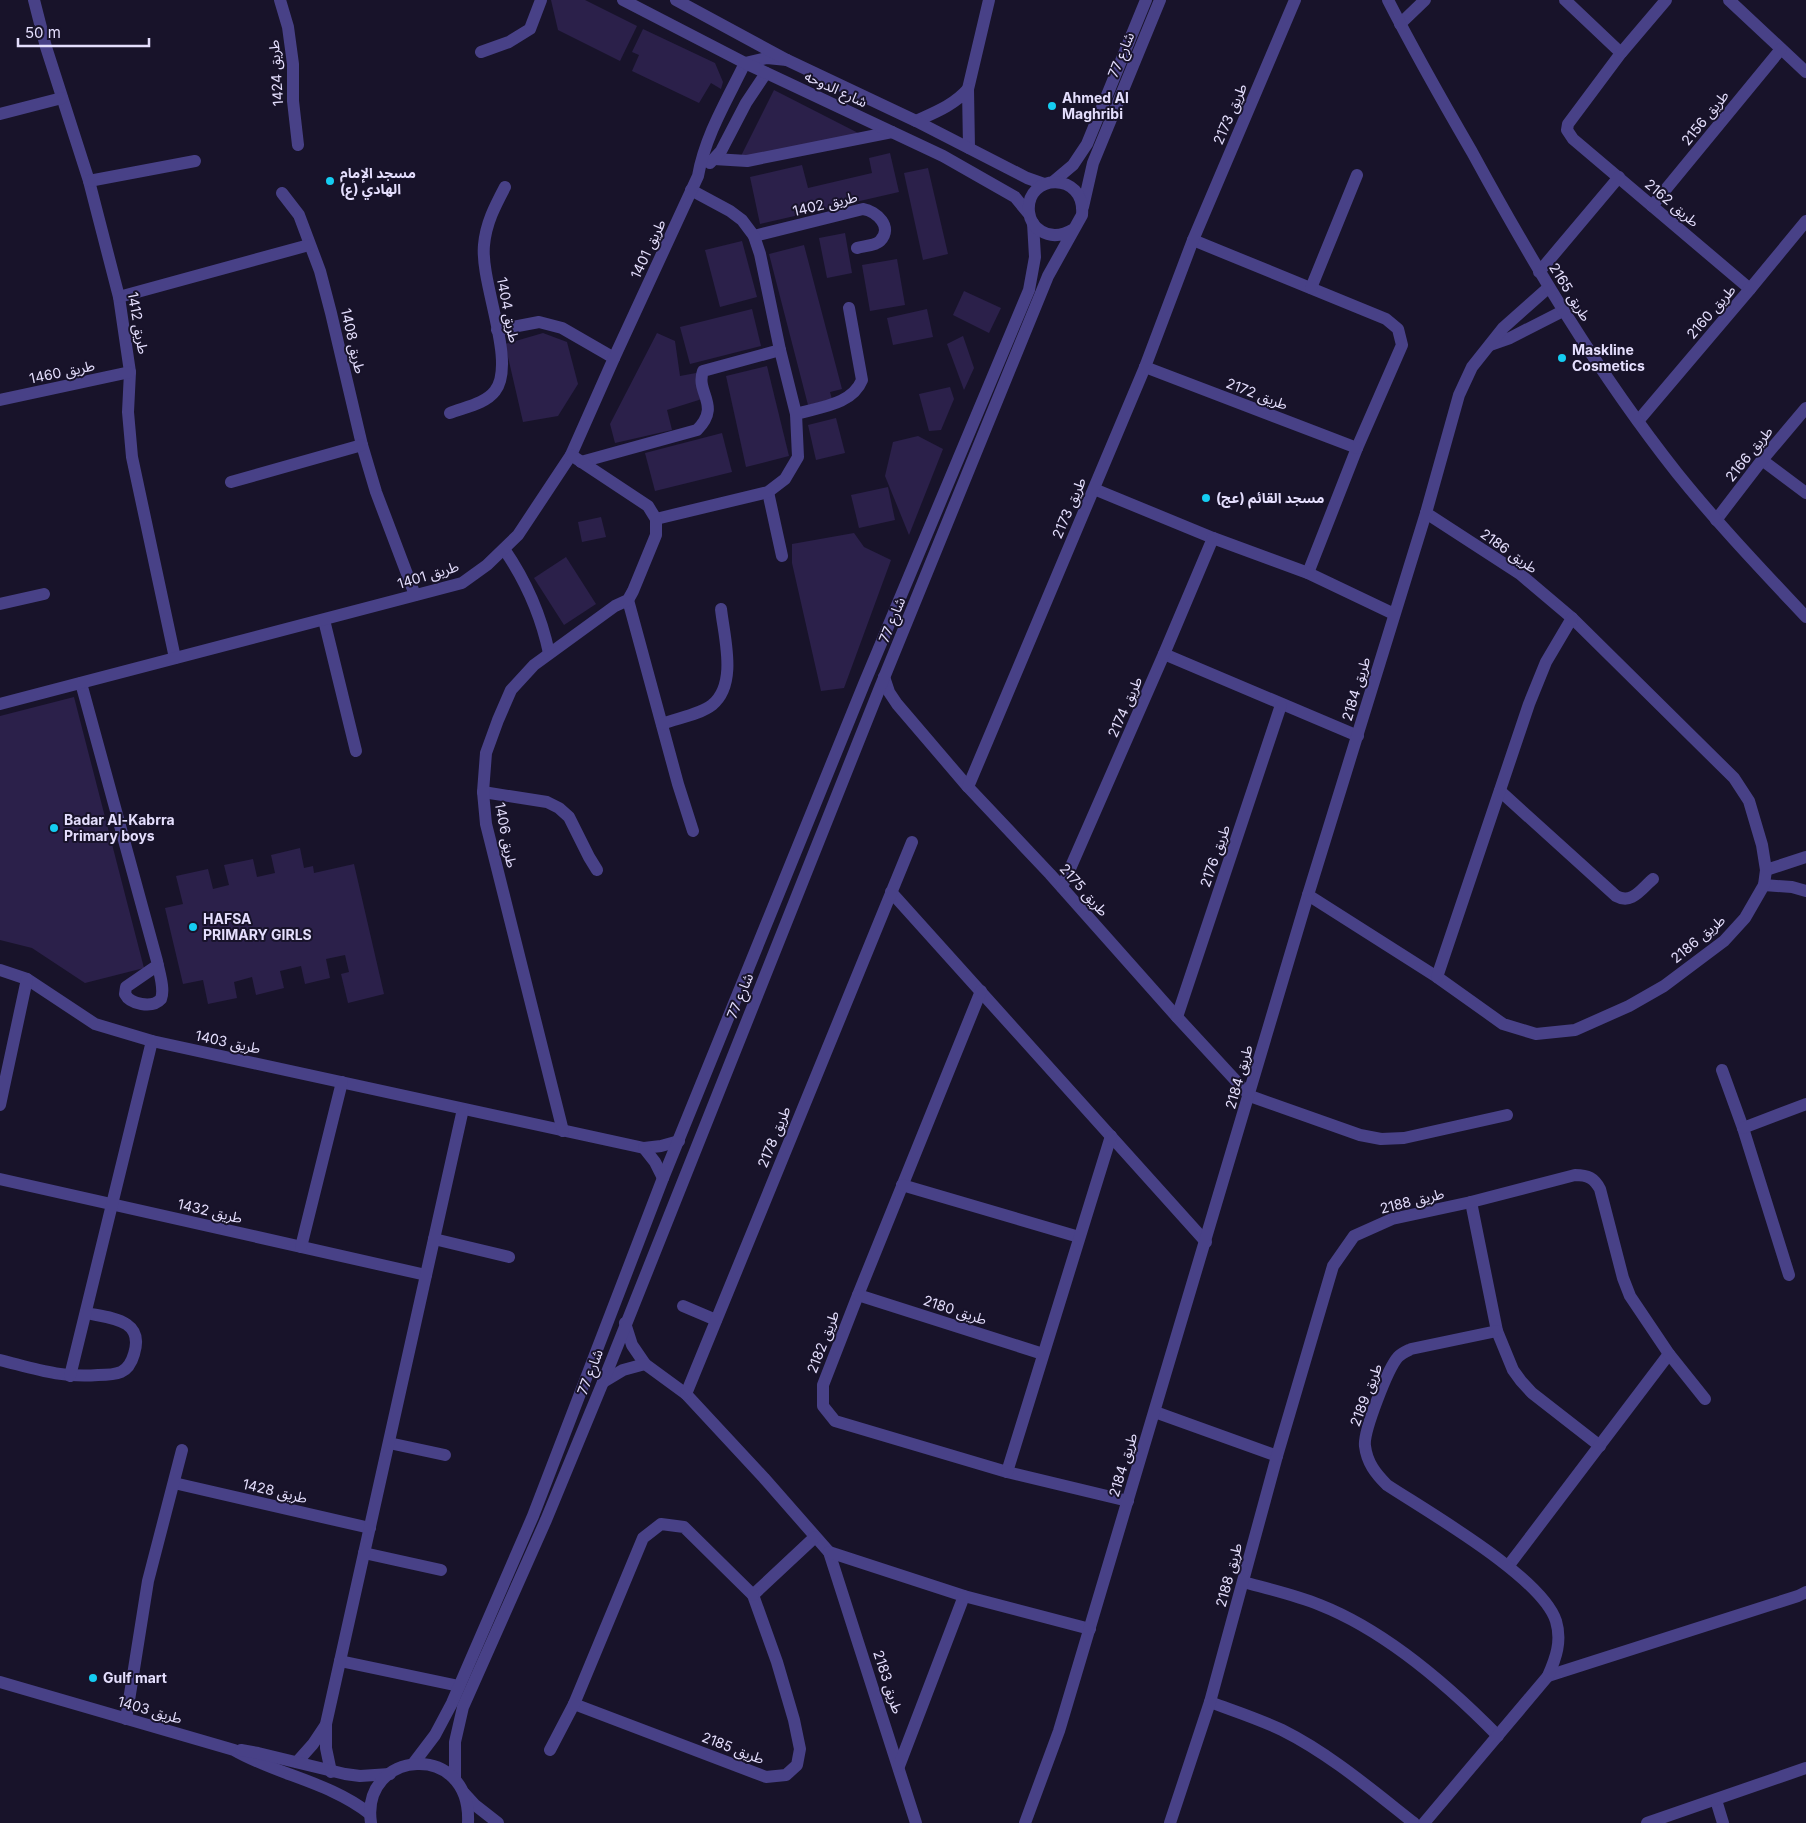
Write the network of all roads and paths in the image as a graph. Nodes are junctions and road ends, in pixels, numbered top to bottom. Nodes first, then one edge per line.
1 (34, 0) edge
2 (280, 0) edge
3 (541, 0) edge
4 (623, 0) edge
5 (676, 0) edge
6 (989, 0) edge
7 (1146, 0) edge
8 (1160, 0) edge
9 (1295, 0) edge
10 (1388, 0) edge
11 (1425, 0) edge
12 (1565, 0) edge
13 (1666, 0) edge
14 (1729, 0) edge
15 (1400, 24) junction
16 (1781, 48) junction
17 (481, 52) dead end
18 (1621, 52) junction
19 (787, 60) junction
20 (745, 63) junction
21 (1806, 72) edge
22 (766, 73) junction
23 (968, 89) junction
24 (62, 98) junction
25 (0, 114) edge
26 (916, 120) junction
27 (892, 132) junction
28 (298, 144) dead end
29 (969, 148) junction
30 (714, 159) junction
31 (195, 161) dead end
32 (1357, 175) dead end
33 (698, 176) junction
34 (1619, 177) junction
35 (89, 181) junction
36 (1049, 183) junction
37 (506, 187) dead end
38 (692, 190) junction
39 (282, 193) dead end
40 (1652, 206) junction
41 (1083, 207) junction
42 (1031, 219) junction
43 (1806, 221) edge
44 (1074, 228) junction
45 (754, 236) junction
46 (1193, 240) junction
47 (308, 245) junction
48 (857, 248) dead end
49 (1539, 272) junction
50 (1311, 288) junction
51 (1548, 288) junction
52 (1750, 289) junction
53 (119, 297) junction
54 (849, 308) dead end
55 (1563, 311) junction
56 (497, 330) junction
57 (1490, 345) junction
58 (780, 350) junction
59 (614, 358) junction
60 (1145, 368) junction
61 (130, 372) junction
62 (0, 400) edge
63 (1806, 408) edge
64 (450, 413) dead end
65 (796, 414) junction
66 (1638, 421) junction
67 (362, 445) junction
68 (1358, 448) junction
69 (576, 459) junction
70 (1762, 460) junction
71 (231, 482) dead end
72 (1094, 489) junction
73 (768, 492) junction
74 (1806, 493) edge
75 (1426, 513) junction
76 (656, 519) junction
77 (1716, 520) junction
78 (1212, 538) junction
79 (504, 549) junction
80 (782, 556) dead end
81 (1308, 573) junction
82 (44, 594) dead end
83 (414, 595) junction
84 (628, 600) junction
85 (0, 604) edge
86 (721, 609) dead end
87 (1394, 614) junction
88 (1806, 617) edge
89 (1572, 618) junction
90 (324, 620) junction
91 (549, 653) junction
92 (1164, 654) junction
93 (174, 658) junction
94 (884, 678) junction
95 (81, 683) junction
96 (0, 704) edge
97 (897, 704) junction
98 (1281, 705) junction
99 (872, 708) junction
100 (662, 724) junction
101 (1358, 736) junction
102 (356, 751) dead end
103 (968, 787) junction
104 (1500, 791) junction
105 (483, 792) junction
106 (693, 831) dead end
107 (912, 842) dead end
108 (1806, 857) edge
109 (597, 870) dead end
110 (1766, 870) junction
111 (1653, 880) dead end
112 (1764, 885) junction
113 (1062, 887) junction
114 (891, 892) junction
115 (1806, 892) edge
116 (1308, 895) junction
117 (158, 966) dead end
118 (0, 970) edge
119 (1437, 977) junction
120 (27, 979) junction
121 (981, 991) junction
122 (1177, 1017) junction
123 (152, 1041) junction
124 (1722, 1070) dead end
125 (342, 1082) junction
126 (1250, 1096) junction
127 (1806, 1104) edge
128 (0, 1105) edge
129 (463, 1109) junction
130 (1507, 1115) dead end
131 (1743, 1128) junction
132 (563, 1131) junction
133 (1110, 1136) junction
134 (679, 1141) junction
135 (644, 1148) junction
136 (663, 1178) junction
137 (0, 1179) edge
138 (902, 1185) junction
139 (1471, 1202) junction
140 (112, 1204) junction
141 (1080, 1237) junction
142 (434, 1239) junction
143 (1206, 1242) junction
144 (301, 1247) junction
145 (509, 1257) dead end
146 (426, 1275) junction
147 (1789, 1275) dead end
148 (858, 1295) junction
149 (683, 1306) dead end
150 (86, 1313) junction
151 (716, 1320) junction
152 (625, 1323) junction
153 (1497, 1331) junction
154 (1043, 1354) junction
155 (1669, 1354) junction
156 (0, 1360) edge
157 (645, 1364) junction
158 (70, 1376) junction
159 (603, 1382) junction
160 (686, 1394) junction
161 (1705, 1399) dead end
162 (1155, 1412) junction
163 (389, 1443) junction
164 (1600, 1446) junction
165 (182, 1450) dead end
166 (445, 1454) dead end
167 (1277, 1456) junction
168 (1008, 1472) junction
169 (174, 1483) junction
170 (1128, 1501) junction
171 (370, 1528) junction
172 (815, 1537) junction
173 (829, 1552) junction
174 (364, 1553) junction
175 (1509, 1565) junction
176 (441, 1570) dead end
177 (1244, 1582) junction
178 (1806, 1592) edge
179 (753, 1595) junction
180 (964, 1596) junction
181 (1090, 1629) junction
182 (340, 1661) junction
183 (1548, 1676) junction
184 (0, 1682) edge
185 (459, 1686) junction
186 (1210, 1702) junction
187 (574, 1704) junction
188 (126, 1719) junction
189 (326, 1724) junction
190 (1498, 1736) junction
191 (234, 1750) junction
192 (550, 1750) dead end
193 (297, 1762) junction
194 (413, 1764) junction
195 (899, 1766) junction
196 (1806, 1768) edge
197 (331, 1772) junction
198 (390, 1774) junction
199 (455, 1779) junction
200 (464, 1793) junction
201 (1716, 1800) junction
202 (370, 1818) edge
203 (1174, 1821) edge
204 (468, 1823) edge
205 (498, 1823) edge
206 (916, 1823) edge
207 (1025, 1823) edge
208 (1414, 1823) edge
209 (1424, 1823) edge
210 (1647, 1823) edge
211 (1723, 1823) edge

1 - 24 street, طريق 1412
2 - 28 street, طريق 1424
3 - 17 street
4 - 20 street, شارع الدوحه
5 - 19 street, شارع الدوحه
6 - 23 street
7 - 36 street, شارع 77
8 - 41 street, شارع 77
9 - 46 street, طريق 2173
10 - 15 street, طريق 2165
11 - 15 street
12 - 18 street
13 - 18 street
14 - 16 street
15 - 49 street, طريق 2165
16 - 21 street
16 - 40 street, طريق 2156
18 - 34 street, طريق 2162
19 - 20 street
19 - 26 street, شارع الدوحه
20 - 22 street, شارع الدوحه
20 - 33 street, طريق 1401
22 - 27 street, شارع الدوحه
22 - 30 street, طريق 1401
23 - 26 street
23 - 29 street
24 - 25 street
24 - 35 street, طريق 1412
26 - 29 street, شارع الدوحه
27 - 30 street
27 - 42 street, شارع الدوحه
29 - 36 street, شارع الدوحه
30 - 33 street, طريق 1401
31 - 35 street
32 - 50 street
33 - 38 street, طريق 1401
34 - 40 street, طريق 2162
34 - 49 street
35 - 53 street, طريق 1412
36 - 41 street
36 - 42 street
37 - 56 street, طريق 1404
38 - 45 street
38 - 59 street, طريق 1401
39 - 47 street, طريق 1408
40 - 52 street, طريق 2162
41 - 44 street
42 - 44 street
42 - 134 street, شارع 77
43 - 52 street, طريق 2160
44 - 94 street, شارع 77
45 - 48 street, طريق 1402
45 - 58 street
46 - 50 street
46 - 60 street, طريق 2173
47 - 53 street
47 - 67 street, طريق 1408
49 - 51 street, طريق 2165
50 - 68 street
51 - 55 street, طريق 2165
51 - 57 street, طريق 2184
52 - 66 street, طريق 2160
53 - 61 street, طريق 1412
54 - 65 street
55 - 57 street
55 - 66 street, طريق 2165
56 - 59 street
56 - 64 street, طريق 1404
57 - 75 street, طريق 2184
58 - 65 street
58 - 69 street
59 - 69 street, طريق 1401
60 - 68 street, طريق 2172
60 - 72 street, طريق 2173
61 - 62 street, طريق 1460
61 - 93 street, طريق 1412
63 - 70 street, طريق 2166
65 - 73 street
66 - 77 street, طريق 2165
67 - 71 street
67 - 83 street, طريق 1408
68 - 81 street
69 - 76 street
69 - 79 street, طريق 1401
70 - 74 street
70 - 77 street, طريق 2166
72 - 78 street
72 - 103 street, طريق 2173
73 - 76 street
73 - 80 street
75 - 87 street, طريق 2184
75 - 89 street, طريق 2186
76 - 84 street
77 - 88 street, طريق 2165
78 - 81 street
78 - 92 street, طريق 2174
79 - 83 street, طريق 1401
79 - 91 street
81 - 87 street
82 - 85 street
83 - 90 street, طريق 1401
84 - 91 street, طريق 1406
84 - 100 street
86 - 100 street
87 - 101 street, طريق 2184
89 - 104 street
89 - 110 street, طريق 2186
90 - 93 street, طريق 1401
90 - 102 street
91 - 105 street, طريق 1406
92 - 98 street
92 - 113 street, طريق 2174
93 - 95 street, طريق 1401
94 - 97 street, طريق 2175
94 - 99 street, شارع 77
95 - 96 street, طريق 1401
95 - 117 street
97 - 99 street
97 - 103 street, طريق 2175
98 - 101 street
98 - 122 street, طريق 2176
99 - 152 street, شارع 77
100 - 106 street
101 - 116 street, طريق 2184
103 - 113 street, طريق 2175
104 - 111 street
104 - 119 street
105 - 109 street
105 - 132 street, طريق 1406
107 - 114 street, طريق 2178
108 - 110 street
110 - 112 street, طريق 2186
112 - 115 street
112 - 119 street, طريق 2186
113 - 122 street, طريق 2175
114 - 121 street
114 - 151 street, طريق 2178
116 - 119 street, طريق 2186
116 - 126 street, طريق 2184
118 - 120 street, طريق 1403
120 - 123 street, طريق 1403
120 - 128 street
121 - 133 street
121 - 138 street, طريق 2182
122 - 126 street, طريق 2175
123 - 125 street, طريق 1403
123 - 140 street
124 - 131 street
125 - 129 street, طريق 1403
125 - 144 street
126 - 130 street
126 - 143 street, طريق 2184
127 - 131 street
129 - 132 street, طريق 1403
129 - 142 street
131 - 147 street
132 - 135 street, طريق 1403
133 - 141 street
133 - 143 street
134 - 135 street, طريق 1403
134 - 136 street, شارع 77
135 - 136 street
136 - 185 street, شارع 77
137 - 140 street, طريق 1432
138 - 141 street
138 - 148 street, طريق 2182
139 - 153 street
139 - 155 street, طريق 2188
139 - 167 street, طريق 2188
140 - 144 street, طريق 1432
140 - 150 street
141 - 154 street
142 - 145 street
142 - 146 street
143 - 162 street, طريق 2184
144 - 146 street, طريق 1432
146 - 163 street
148 - 154 street, طريق 2180
148 - 168 street, طريق 2182
149 - 151 street
150 - 158 street
150 - 158 street
151 - 160 street, طريق 2178
152 - 157 street, طريق 2183
152 - 159 street, شارع 77
153 - 164 street
153 - 175 street, طريق 2189
154 - 168 street
155 - 161 street
155 - 164 street
156 - 158 street
157 - 159 street
157 - 160 street, طريق 2183
159 - 199 street, شارع 77
160 - 172 street, طريق 2183
162 - 167 street
162 - 170 street, طريق 2184
163 - 166 street
163 - 171 street
164 - 175 street
165 - 169 street
167 - 177 street, طريق 2188
168 - 170 street, طريق 2182
169 - 171 street, طريق 1428
169 - 188 street
170 - 181 street, طريق 2184
171 - 174 street
172 - 173 street, طريق 2183
172 - 179 street
173 - 180 street, طريق 2183
173 - 195 street, طريق 2183
174 - 176 street
174 - 182 street
175 - 183 street, طريق 2189
177 - 186 street, طريق 2188
177 - 190 street
178 - 183 street
179 - 187 street, طريق 2185
179 - 187 street, طريق 2185
180 - 181 street, طريق 2183
180 - 195 street
181 - 207 street, طريق 2184
182 - 185 street
182 - 189 street
183 - 190 street, طريق 2189
184 - 188 street, طريق 1403
185 - 194 street, شارع 77
186 - 203 street, طريق 2188
186 - 208 street
187 - 192 street, طريق 2185
188 - 191 street, طريق 1403
189 - 193 street
189 - 197 street
190 - 209 street, طريق 2189
191 - 193 street, طريق 1403
191 - 202 street, طريق 1403
193 - 197 street, طريق 1403
194 - 198 street
194 - 199 street
195 - 206 street, طريق 2183
196 - 201 street
197 - 198 street, طريق 1403
198 - 202 street
199 - 200 street
200 - 204 street
200 - 205 street
201 - 210 street
201 - 211 street

